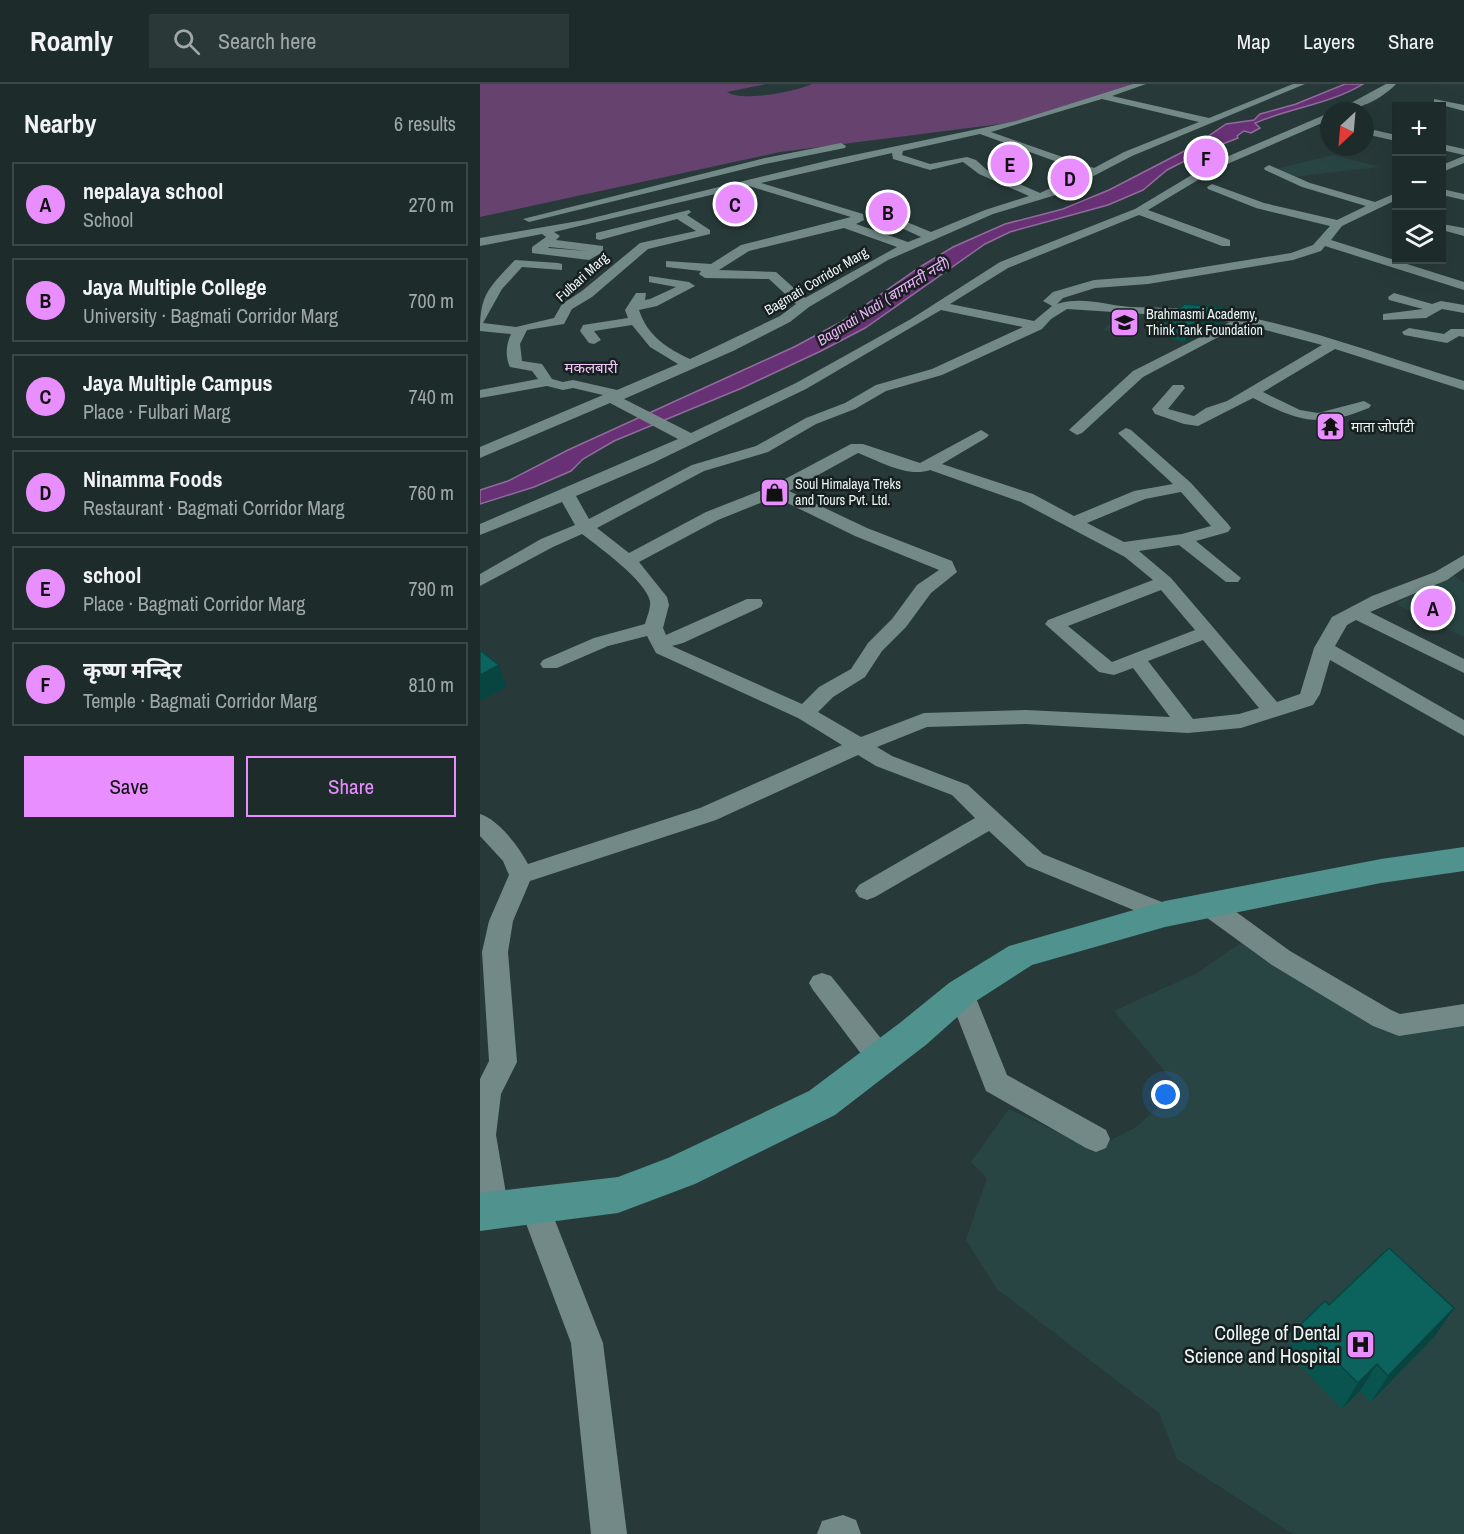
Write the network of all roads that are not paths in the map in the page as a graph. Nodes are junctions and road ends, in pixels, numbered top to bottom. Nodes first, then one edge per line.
1 (1142, 84) edge
2 (1301, 84) edge
3 (1392, 84) edge
4 (1105, 98) junction
5 (1437, 101) dead end
6 (1360, 102) edge
7 (1464, 108) edge
8 (1320, 120) edge
9 (1209, 121) junction
10 (982, 131) junction
11 (944, 132) dead end
12 (1374, 133) edge
13 (1392, 137) edge
14 (874, 141) dead end
15 (850, 144) dead end
16 (898, 148) junction
17 (1446, 148) edge
18 (1464, 152) edge
19 (1464, 159) edge
20 (1446, 167) edge
21 (1269, 168) dead end
22 (1094, 171) junction
23 (751, 184) junction
24 (1212, 188) dead end
25 (1446, 193) edge
26 (1040, 197) junction
27 (1464, 197) edge
28 (1392, 198) edge
29 (1372, 207) junction
30 (1139, 211) junction
31 (1387, 213) dead end
32 (678, 215) junction
33 (888, 218) dead end
34 (512, 223) dead end
35 (845, 224) junction
36 (1338, 224) junction
37 (1446, 228) edge
38 (1464, 232) edge
39 (600, 236) dead end
40 (545, 237) junction
41 (932, 237) junction
42 (480, 242) edge
43 (1323, 242) junction
44 (1226, 243) dead end
45 (909, 246) junction
46 (536, 250) junction
47 (519, 263) junction
48 (670, 264) dead end
49 (571, 268) dead end
50 (711, 268) junction
51 (653, 279) dead end
52 (1464, 286) edge
53 (1394, 297) dead end
54 (804, 304) junction
55 (1063, 304) junction
56 (939, 306) junction
57 (1433, 308) junction
58 (1464, 309) edge
59 (1388, 317) dead end
60 (480, 320) edge
61 (1240, 320) junction
62 (634, 321) junction
63 (1037, 326) junction
64 (480, 327) edge
65 (519, 331) junction
66 (1409, 332) dead end
67 (1464, 333) edge
68 (594, 340) dead end
69 (1332, 345) junction
70 (692, 366) junction
71 (547, 382) junction
72 (1464, 386) edge
73 (1178, 388) dead end
74 (1252, 393) junction
75 (480, 394) edge
76 (616, 397) junction
77 (1364, 405) dead end
78 (1077, 430) dead end
79 (1126, 433) dead end
80 (981, 435) dead end
81 (690, 439) junction
82 (480, 453) edge
83 (930, 465) junction
84 (1185, 486) junction
85 (776, 491) junction
86 (567, 495) junction
87 (1072, 522) junction
88 (585, 528) junction
89 (480, 530) edge
90 (1183, 539) junction
91 (1121, 548) junction
92 (1464, 560) edge
93 (628, 561) junction
94 (1232, 578) dead end
95 (480, 581) edge
96 (1165, 582) junction
97 (754, 603) dead end
98 (1358, 613) junction
99 (1207, 632) junction
100 (656, 635) junction
101 (1324, 648) junction
102 (1136, 659) junction
103 (550, 664) dead end
104 (1464, 667) edge
105 (1272, 710) junction
106 (805, 713) junction
107 (1188, 726) junction
108 (1464, 729) edge
109 (862, 745) junction
110 (991, 819) junction
111 (480, 822) edge
112 (1464, 859) edge
113 (520, 875) junction
114 (867, 891) dead end
115 (1208, 905) junction
116 (1165, 914) junction
117 (822, 983) dead end
118 (961, 993) junction
119 (1464, 1015) edge
120 (881, 1059) junction
121 (1096, 1139) dead end
122 (534, 1205) junction
123 (487, 1212) edge
124 (609, 1534) edge

1 - 4 street
2 - 9 street, Bagmati Corridor Marg
3 - 6 street
4 - 9 street
4 - 10 street
5 - 7 street
8 - 30 street
9 - 22 street, Bagmati Corridor Marg
10 - 16 street
10 - 22 street
11 - 14 street
12 - 13 street
15 - 34 street
16 - 23 street
16 - 26 street
17 - 18 street
19 - 20 street
21 - 29 street
22 - 26 street, Bagmati Corridor Marg
23 - 32 street
23 - 35 street
23 - 40 street
24 - 36 street
25 - 27 street
26 - 41 street, Bagmati Corridor Marg
28 - 29 street
29 - 31 street
29 - 36 street
30 - 44 street
30 - 56 street
32 - 39 street
32 - 65 street, Fulbari Marg
33 - 41 street
35 - 45 street
35 - 50 street
36 - 43 street
37 - 38 street
40 - 42 street
40 - 46 street
40 - 46 street
41 - 45 street, Bagmati Corridor Marg
43 - 52 street
43 - 55 street
45 - 54 street, Bagmati Corridor Marg
46 - 47 street
47 - 49 street
47 - 60 street
48 - 50 street
50 - 54 street
51 - 62 street
53 - 57 street
54 - 70 street, Bagmati Corridor Marg
55 - 61 street
55 - 63 street
56 - 63 street
56 - 81 street
57 - 58 street
57 - 59 street
61 - 69 street
61 - 78 street
62 - 68 street
62 - 70 street
63 - 88 street
64 - 65 street
65 - 71 street
66 - 67 street
69 - 72 street
69 - 74 street
70 - 76 street, Bagmati Corridor Marg
71 - 75 street
71 - 76 street
73 - 74 street
74 - 77 street
76 - 81 street
76 - 82 street, Bagmati Corridor Marg
79 - 84 street
80 - 83 street
81 - 86 street
83 - 85 street
83 - 87 street
84 - 87 street
84 - 90 street
85 - 93 street
85 - 106 street
86 - 88 street
86 - 89 street
87 - 91 street
88 - 93 street
88 - 95 street
90 - 91 street
90 - 94 street
91 - 96 street
92 - 98 street
93 - 100 street
96 - 99 street
96 - 102 street
97 - 100 street
98 - 101 street
98 - 104 street
99 - 102 street
99 - 105 street
100 - 103 street
100 - 106 street
101 - 105 street
101 - 108 street
102 - 107 street
105 - 107 street
106 - 109 street
107 - 109 street
109 - 110 street
109 - 113 street
110 - 114 street
110 - 116 street
111 - 113 street
112 - 115 main road
113 - 123 street
115 - 116 main road
115 - 119 street
116 - 118 main road
117 - 120 street
118 - 120 main road
118 - 121 street
120 - 122 main road
122 - 123 main road
122 - 124 street

